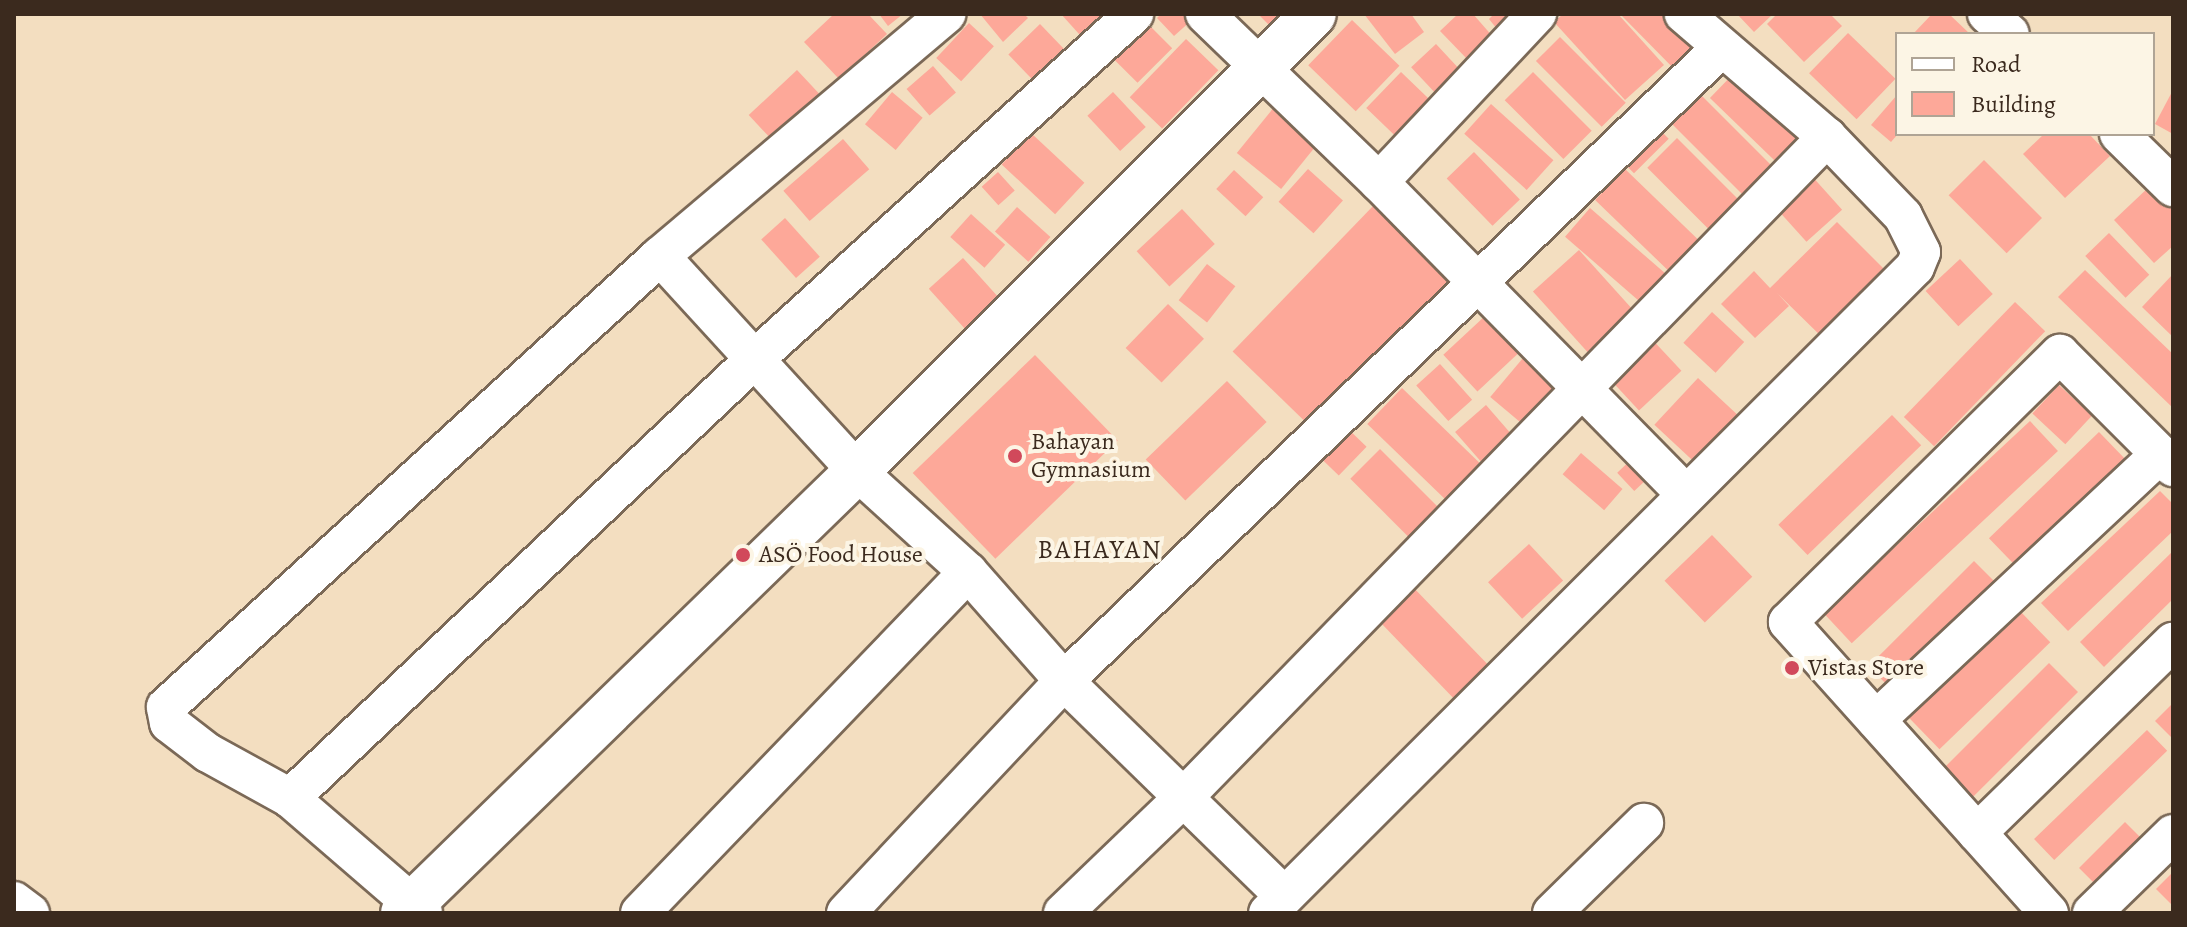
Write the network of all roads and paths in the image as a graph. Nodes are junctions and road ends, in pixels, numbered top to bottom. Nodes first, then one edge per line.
1 (946, 14) edge
2 (1134, 14) edge
3 (1205, 14) edge
4 (1314, 14) edge
5 (1537, 14) edge
6 (1684, 14) edge
7 (1987, 14) edge
8 (2008, 32) edge
9 (1720, 49) junction
10 (1259, 67) junction
11 (2121, 136) edge
12 (1827, 137) junction
13 (1379, 182) junction
14 (2173, 187) edge
15 (660, 256) junction
16 (1477, 285) junction
17 (757, 357) junction
18 (1581, 391) junction
19 (2166, 461) edge
20 (857, 471) junction
21 (1685, 493) junction
22 (968, 572) junction
23 (2173, 642) edge
24 (1064, 681) junction
25 (1876, 720) junction
26 (290, 798) junction
27 (1181, 800) junction
28 (1644, 823) dead end
29 (1977, 833) junction
30 (2173, 834) edge
31 (14, 901) edge
32 (1276, 905) edge
33 (412, 910) edge
34 (30, 913) edge
35 (640, 913) edge
36 (846, 913) edge
37 (1063, 913) edge
38 (1552, 913) edge
39 (2049, 913) edge
40 (2092, 913) edge

1 - 15 street
2 - 17 street
3 - 10 street
4 - 10 street
5 - 13 street
6 - 9 street
7 - 8 street
9 - 12 street
9 - 16 street
10 - 13 street
10 - 20 street
11 - 14 street
12 - 18 street
12 - 21 street
13 - 16 street
15 - 17 street
15 - 26 street
16 - 18 street
16 - 24 street
17 - 20 street
17 - 26 street
18 - 21 street
18 - 27 street
19 - 25 street
19 - 25 street
20 - 22 street
20 - 33 street
21 - 32 street
22 - 24 street
22 - 35 street
23 - 29 street
24 - 27 street
24 - 36 street
25 - 29 street
26 - 33 street
27 - 32 street
27 - 37 street
28 - 38 street
29 - 39 street
30 - 40 street
31 - 34 street

